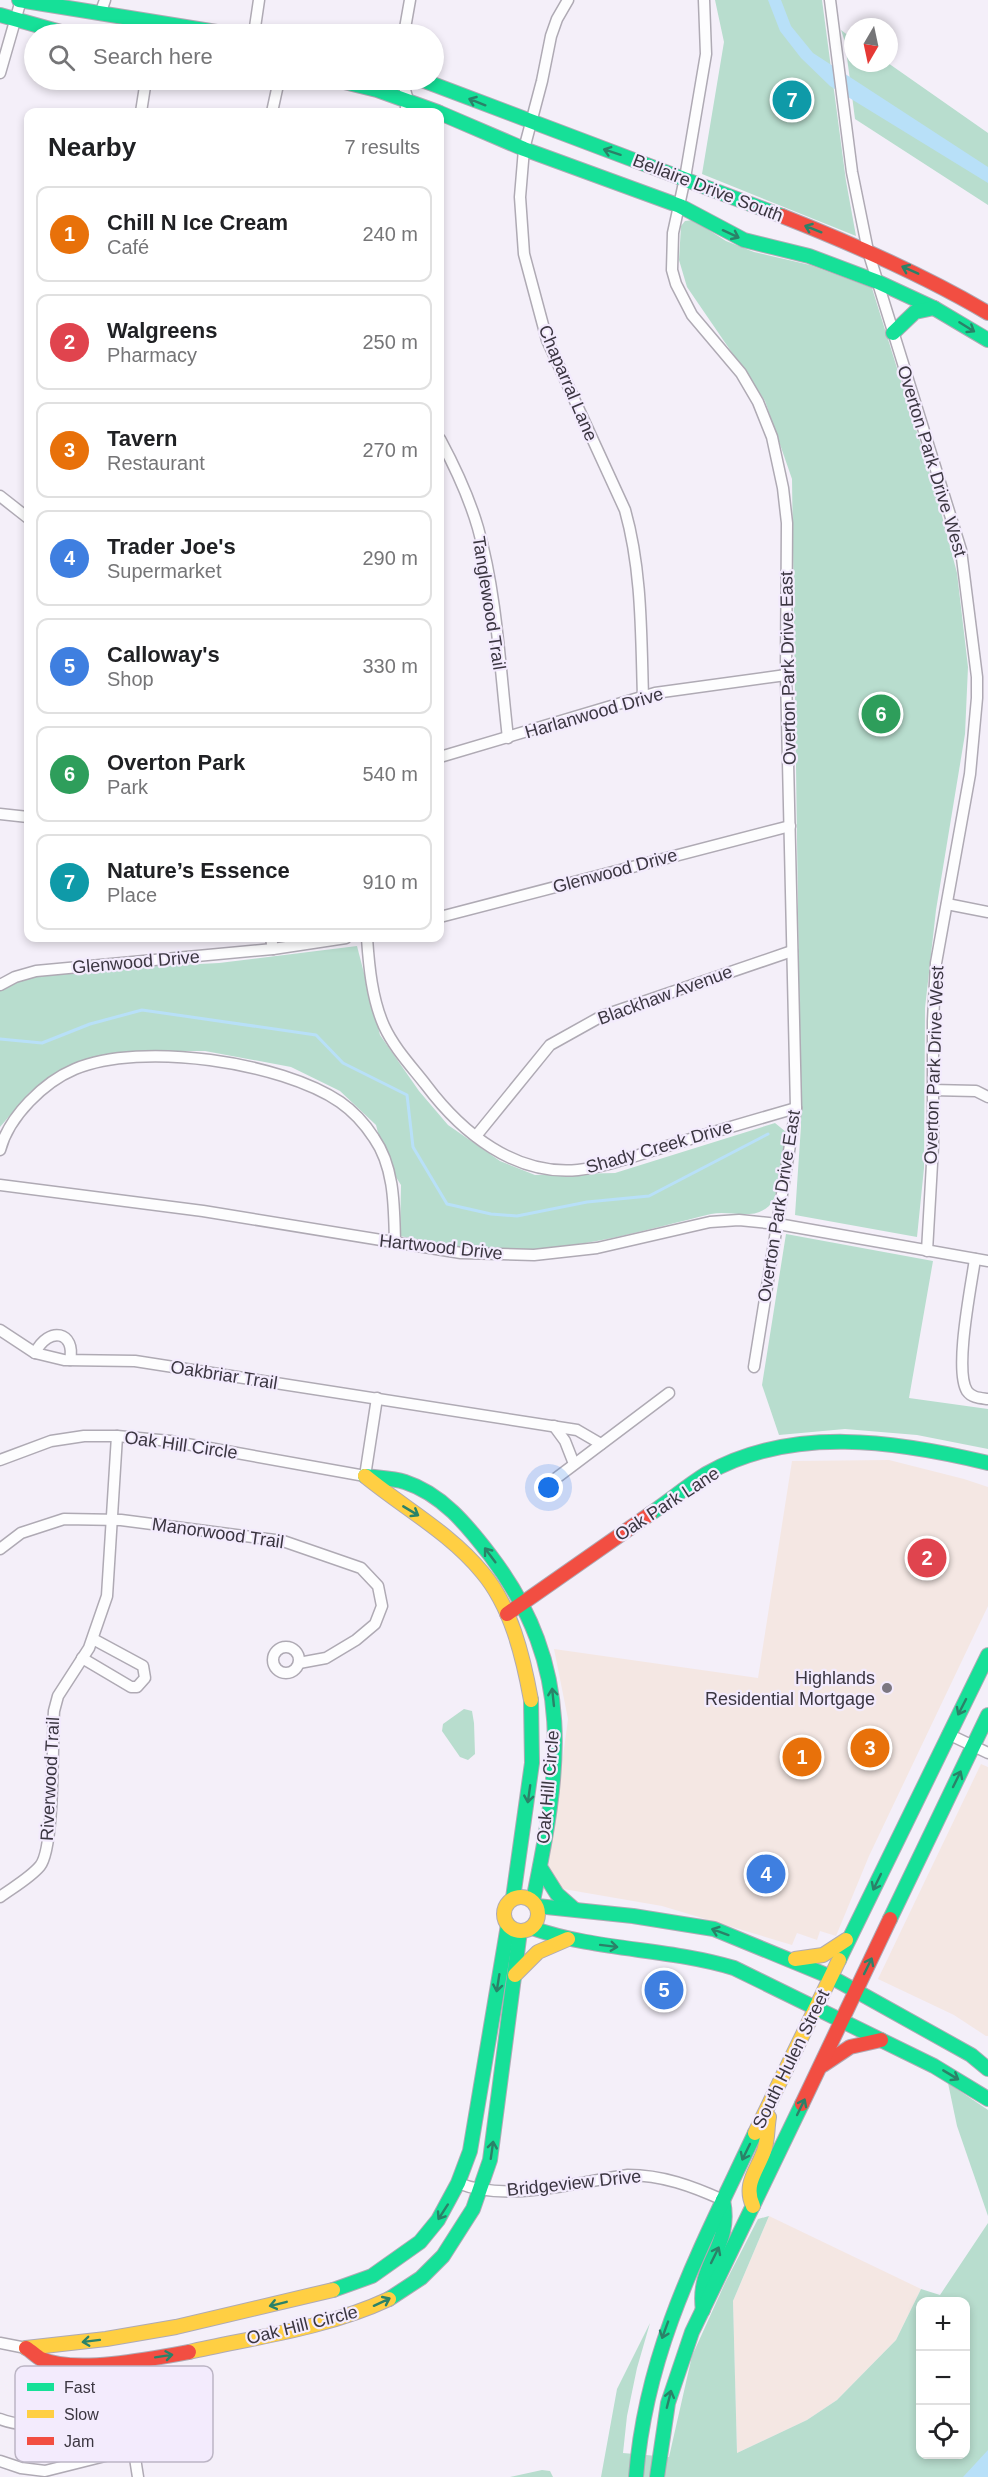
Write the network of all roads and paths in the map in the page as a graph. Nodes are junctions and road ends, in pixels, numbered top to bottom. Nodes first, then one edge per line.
1 (20, 0) edge
2 (105, 0) edge
3 (259, 0) edge
4 (410, 0) edge
5 (568, 0) edge
6 (704, 0) edge
7 (830, 0) edge
8 (100, 14) junction
9 (0, 15) edge
10 (15, 21) junction
11 (27, 24) edge
12 (136, 24) edge
13 (255, 24) edge
14 (406, 24) edge
15 (0, 73) edge
16 (444, 89) edge
17 (144, 90) edge
18 (277, 90) edge
19 (377, 90) edge
20 (404, 90) edge
21 (406, 106) edge
22 (142, 108) edge
23 (273, 108) edge
24 (444, 115) edge
25 (531, 124) junction
26 (524, 149) junction
27 (685, 178) junction
28 (680, 206) junction
29 (868, 251) junction
30 (878, 282) junction
31 (934, 308) junction
32 (988, 313) edge
33 (893, 333) junction
34 (988, 340) edge
35 (444, 448) edge
36 (0, 496) edge
37 (24, 515) edge
38 (786, 675) junction
39 (982, 677) edge
40 (643, 697) junction
41 (508, 738) junction
42 (444, 756) edge
43 (0, 814) edge
44 (24, 817) edge
45 (790, 826) junction
46 (947, 904) junction
47 (988, 912) edge
48 (444, 916) edge
49 (272, 942) edge
50 (322, 942) edge
51 (367, 942) edge
52 (273, 950) junction
53 (792, 951) junction
54 (0, 985) edge
55 (932, 1090) junction
56 (988, 1097) edge
57 (796, 1108) junction
58 (476, 1136) junction
59 (0, 1150) edge
60 (0, 1185) edge
61 (778, 1224) junction
62 (395, 1244) junction
63 (927, 1251) junction
64 (975, 1260) junction
65 (988, 1261) edge
66 (0, 1330) edge
67 (35, 1353) junction
68 (70, 1360) junction
69 (754, 1367) dead end
70 (669, 1393) dead end
71 (377, 1398) junction
72 (988, 1399) edge
73 (554, 1426) junction
74 (117, 1436) junction
75 (601, 1444) junction
76 (0, 1460) edge
77 (988, 1463) edge
78 (574, 1464) junction
79 (365, 1476) junction
80 (543, 1488) dead end
81 (112, 1520) junction
82 (0, 1549) edge
83 (523, 1604) junction
84 (507, 1614) junction
85 (93, 1639) junction
86 (988, 1655) edge
87 (82, 1658) junction
88 (299, 1663) dead end
89 (988, 1716) edge
90 (948, 1734) junction
91 (973, 1746) junction
92 (988, 1753) edge
93 (540, 1867) junction
94 (0, 1897) edge
95 (513, 1898) junction
96 (535, 1904) junction
97 (574, 1909) junction
98 (520, 1928) junction
99 (851, 1936) junction
100 (568, 1939) junction
101 (788, 1959) junction
102 (515, 1975) junction
103 (831, 1977) junction
104 (856, 1990) junction
105 (817, 2007) junction
106 (843, 2019) junction
107 (880, 2040) junction
108 (947, 2042) junction
109 (894, 2046) junction
110 (821, 2066) junction
111 (988, 2069) edge
112 (776, 2091) junction
113 (988, 2099) edge
114 (458, 2183) junction
115 (481, 2190) junction
116 (723, 2200) junction
117 (753, 2206) junction
118 (703, 2310) junction
119 (0, 2343) edge
120 (26, 2348) junction
121 (120, 2363) junction
122 (121, 2366) edge
123 (0, 2419) edge
124 (15, 2422) edge
125 (0, 2461) edge
126 (81, 2462) edge
127 (135, 2462) edge
128 (138, 2477) edge
129 (636, 2477) edge
130 (657, 2477) edge

1 - 8 street
1 - 10 street
2 - 8 street
3 - 13 street
4 - 14 street
5 - 25 street, Chaparral Lane
6 - 27 street, Overton Park Drive East
7 - 29 street, Overton Park Drive West
8 - 12 street
9 - 10 street
10 - 11 street
10 - 15 street
25 -> 16 street, Bellaire Drive South
17 - 22 street
18 - 23 street
19 - 21 street, Bellaire Drive South
20 - 21 street
24 - 26 street, Bellaire Drive South
25 - 26 street, Chaparral Lane
27 -> 25 street, Bellaire Drive South
26 - 28 street, Bellaire Drive South
26 - 40 street, Chaparral Lane
27 - 28 street, Overton Park Drive East
29 -> 27 street, Bellaire Drive South
28 -> 30 street, Bellaire Drive South
28 - 38 street, Overton Park Drive East
29 - 30 street, Overton Park Drive West
32 -> 29 street, Bellaire Drive South
30 - 31 street, Bellaire Drive South
30 - 33 street, Overton Park Drive West
31 - 33 street
31 -> 34 street, Bellaire Drive South
33 - 39 street, Overton Park Drive West
35 - 41 street, Tanglewood Trail
36 - 37 street
38 - 40 street, Harlanwood Drive
38 - 45 street, Overton Park Drive East
39 - 46 street, Overton Park Drive West
40 - 41 street, Harlanwood Drive
41 - 42 street, Harlanwood Drive
43 - 44 street
45 - 48 street, Glenwood Drive
45 - 53 street, Overton Park Drive East
46 - 47 street
46 - 55 street, Overton Park Drive West
49 - 52 street
50 - 52 street, Glenwood Drive
51 - 58 street, Shady Creek Drive
52 - 54 street, Glenwood Drive
53 - 57 street, Overton Park Drive East
53 - 58 street, Blackhaw Avenue
55 - 56 street
55 - 63 street, Overton Park Drive West
57 - 58 street, Shady Creek Drive
57 - 61 street, Overton Park Drive East
59 - 62 street
60 - 62 street, Hartwood Drive
61 - 62 street, Hartwood Drive
61 - 63 street, Hartwood Drive
61 - 69 street, Overton Park Drive East
63 - 64 street, Hartwood Drive
64 - 65 street, Hartwood Drive
64 - 72 street
66 - 67 street, Oakbriar Trail
67 - 68 street, Oakbriar Trail
67 - 68 street
68 - 71 street, Oakbriar Trail
70 - 75 street
71 - 73 street, Oakbriar Trail
71 - 79 street
73 - 75 street, Oakbriar Trail
73 - 78 street
74 - 76 street, Oak Hill Circle
74 - 79 street, Oak Hill Circle
74 - 81 street, Riverwood Trail
75 - 78 street
77 - 83 street, Oak Park Lane
78 - 80 street
83 -> 79 street, Oak Hill Circle
79 -> 84 street, Oak Hill Circle
81 - 82 street, Manorwood Trail
81 - 85 street, Riverwood Trail
81 - 88 street, Manorwood Trail
83 - 84 street, Oak Park Lane
93 -> 83 street, Oak Hill Circle
84 -> 95 street, Oak Hill Circle
85 - 87 street, Riverwood Trail
85 - 87 street
86 -> 90 street, South Hulen Street
87 - 94 street, Riverwood Trail
89 - 91 street, South Hulen Street
90 - 91 street
90 -> 99 street, South Hulen Street
91 - 92 street
104 -> 91 street, South Hulen Street
93 - 96 street, Oak Hill Circle
93 - 97 street
95 - 96 street
95 - 98 street
96 - 97 street
96 - 98 street
101 -> 97 street
98 - 100 street
98 - 102 street, Oak Hill Circle
98 -> 114 street, Oak Hill Circle
99 - 101 street
99 - 103 street, South Hulen Street
100 - 102 street
100 -> 105 street
101 - 103 street
115 -> 102 street, Oak Hill Circle
103 - 104 street
103 - 105 street, South Hulen Street
104 - 106 street, South Hulen Street
104 - 108 street
105 - 106 street
105 - 112 street, South Hulen Street
106 - 107 street
106 - 110 street, South Hulen Street
107 - 109 street
107 - 110 street
108 - 109 street
108 - 111 street
109 -> 113 street
117 -> 110 street, South Hulen Street
112 -> 116 street, South Hulen Street
112 - 117 street
114 - 115 street, Bridgeview Drive
114 -> 120 street, Oak Hill Circle
115 - 116 street, Bridgeview Drive
121 -> 115 street, Oak Hill Circle
118 -> 116 street
116 -> 129 street, South Hulen Street
117 - 118 street, South Hulen Street
130 -> 118 street, South Hulen Street
119 - 120 street, Oak Hill Circle
120 - 121 street, Oak Hill Circle
121 - 122 street
123 - 124 street
125 - 126 street
127 - 128 street

